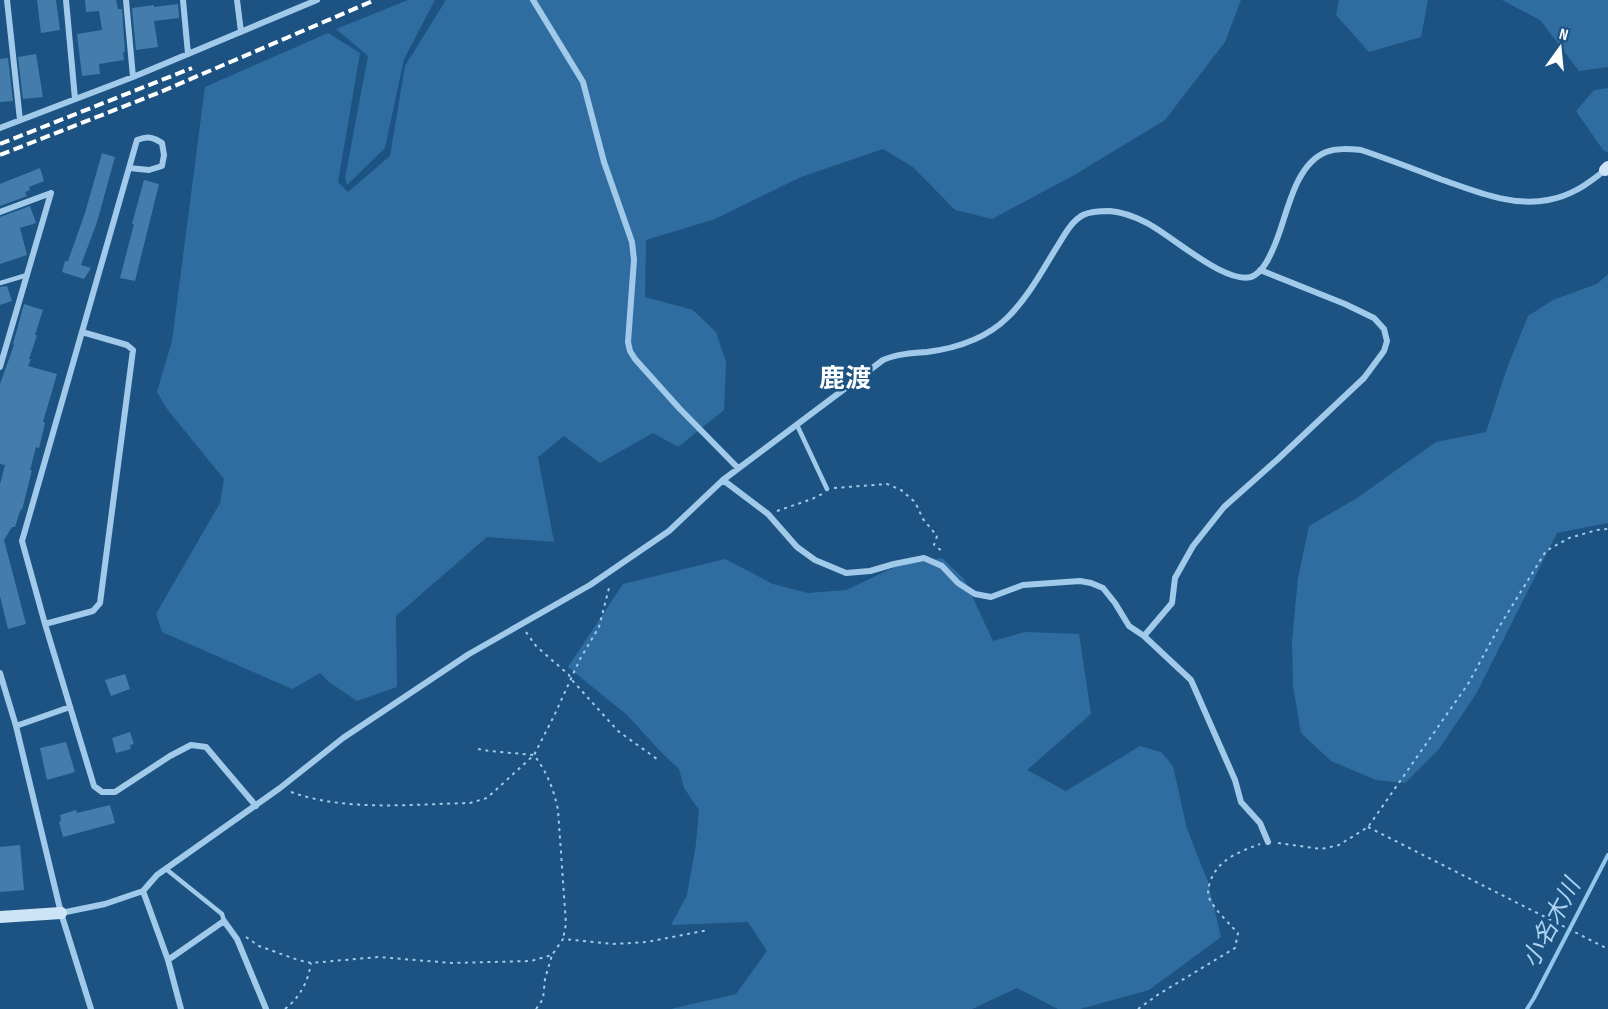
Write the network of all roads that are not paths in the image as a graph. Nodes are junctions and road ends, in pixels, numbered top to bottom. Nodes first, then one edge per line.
1 (8, 0) edge
2 (66, 0) edge
3 (126, 0) edge
4 (183, 0) edge
5 (237, 0) edge
6 (296, 0) edge
7 (317, 0) edge
8 (533, 0) edge
9 (297, 9) junction
10 (241, 32) junction
11 (188, 54) junction
12 (133, 77) junction
13 (75, 99) junction
14 (20, 120) junction
15 (0, 128) edge
16 (129, 168) junction
17 (1606, 168) edge
18 (0, 212) edge
19 (1260, 270) junction
20 (27, 275) junction
21 (0, 283) edge
22 (82, 332) junction
23 (0, 367) edge
24 (797, 425) junction
25 (738, 468) junction
26 (723, 480) junction
27 (827, 489) road end
28 (45, 624) junction
29 (1144, 636) junction
30 (0, 673) edge
31 (70, 707) junction
32 (16, 726) junction
33 (256, 806) junction
34 (1268, 842) road end
35 (166, 868) junction
36 (143, 891) junction
37 (61, 913) junction
38 (0, 917) edge
39 (224, 921) junction
40 (168, 960) junction
41 (91, 1009) edge
42 (181, 1009) edge
43 (266, 1009) edge

1 - 14 street
2 - 13 street
3 - 12 street
4 - 11 street
5 - 10 street
6 - 9 street
7 - 9 street
8 - 25 street
9 - 10 street
10 - 11 street
11 - 12 street
12 - 13 street
13 - 14 street
14 - 15 street
16 - 16 street
16 - 22 street
17 - 19 street
18 - 20 street
19 - 24 street
19 - 29 street
20 - 21 lane
20 - 23 street
22 - 28 street
22 - 28 street
24 - 25 street
24 - 27 lane
25 - 26 street
26 - 29 street
26 - 33 street
28 - 31 street
29 - 34 street
30 - 32 street
31 - 32 street
31 - 33 street
32 - 37 street
33 - 35 street
35 - 36 street
35 - 39 lane
36 - 37 street
36 - 40 street
37 - 38 street
37 - 41 street
39 - 40 street
39 - 43 street
40 - 42 street

